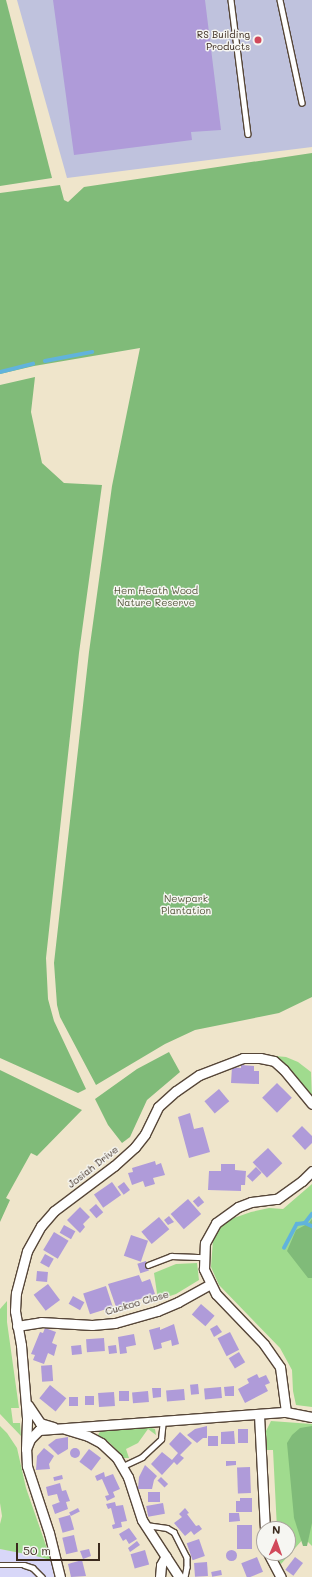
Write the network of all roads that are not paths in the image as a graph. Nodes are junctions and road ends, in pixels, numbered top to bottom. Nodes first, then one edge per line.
1 (231, 0) edge
2 (280, 0) edge
3 (302, 103) dead end
4 (248, 134) dead end
5 (312, 1104) edge
6 (312, 1171) edge
7 (204, 1256) junction
8 (148, 1265) dead end
9 (210, 1284) junction
10 (17, 1326) junction
11 (24, 1398) junction
12 (286, 1412) junction
13 (259, 1415) junction
14 (312, 1417) edge
15 (163, 1422) junction
16 (57, 1427) junction
17 (26, 1449) junction
18 (123, 1466) junction
19 (265, 1521) edge
20 (144, 1524) junction
21 (166, 1556) junction
22 (272, 1561) edge
23 (0, 1565) edge
24 (42, 1577) edge
25 (60, 1577) edge
26 (160, 1577) edge
27 (179, 1577) edge
28 (185, 1577) edge
29 (281, 1577) edge

1 - 4 lane
2 - 3 lane
5 - 10 street, Josiah Drive
6 - 7 street
7 - 8 lane
7 - 9 street
9 - 10 street, Cuckoo Close
9 - 12 street
10 - 11 street, Josiah Drive
11 - 16 street
11 - 17 street, Josiah Drive
12 - 13 street
12 - 14 street
13 - 15 street
13 - 19 street
15 - 16 street
15 - 18 lane
16 - 17 street
16 - 18 street
17 - 25 street, Josiah Drive
18 - 20 street
20 - 21 street
20 - 28 lane
21 - 26 street
21 - 27 street
22 - 29 street
23 - 24 lane

